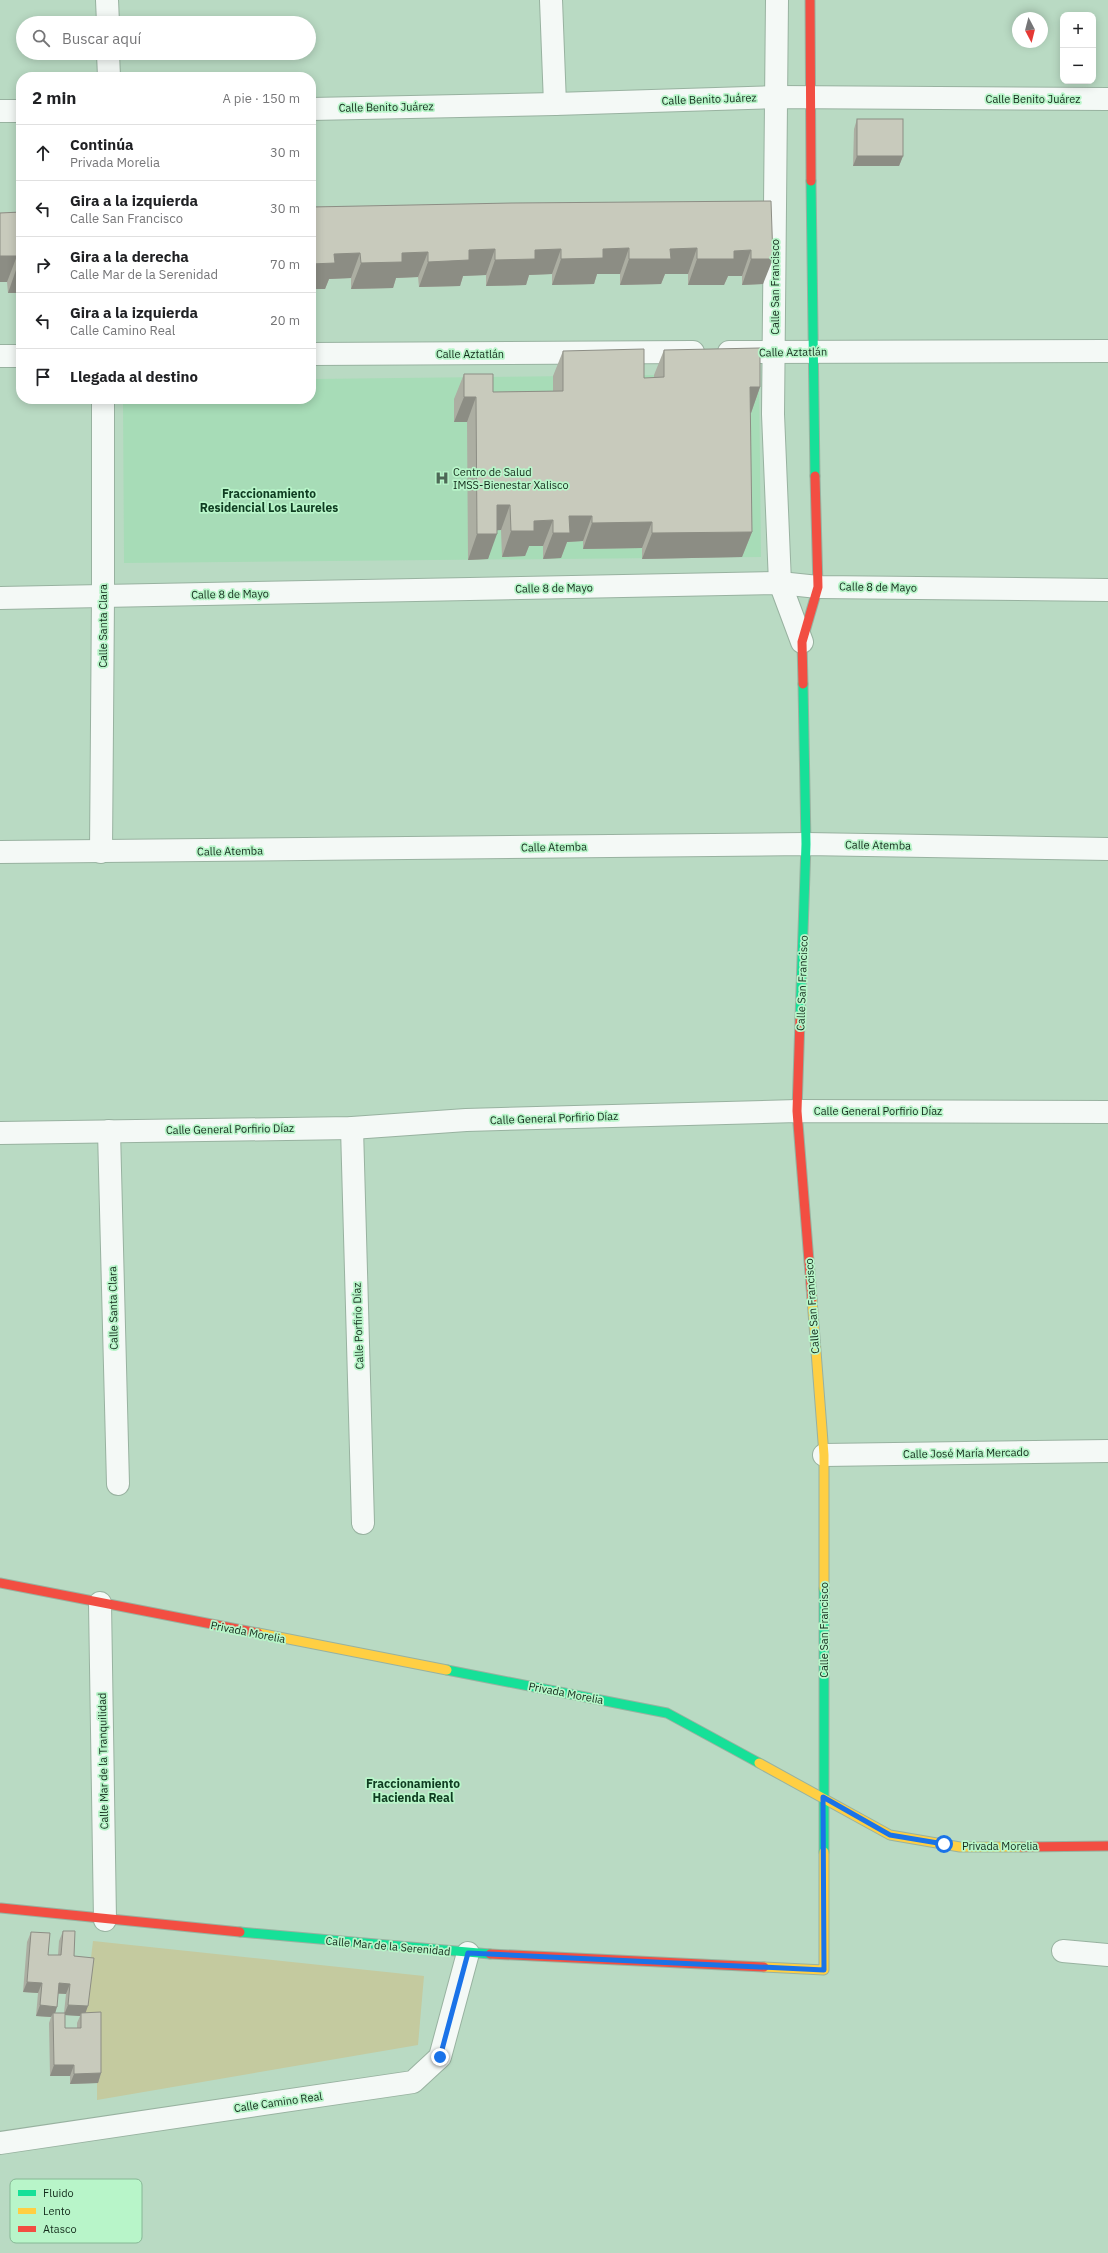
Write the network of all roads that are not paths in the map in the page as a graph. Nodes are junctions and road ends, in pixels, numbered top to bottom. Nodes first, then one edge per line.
1 (107, 0) edge
2 (552, 0) edge
3 (777, 0) edge
4 (810, 0) edge
5 (108, 16) edge
6 (108, 60) edge
7 (109, 72) edge
8 (777, 97) junction
9 (811, 98) junction
10 (1108, 99) edge
11 (555, 104) junction
12 (316, 109) edge
13 (0, 111) edge
14 (16, 111) edge
15 (812, 351) junction
16 (1108, 351) edge
17 (774, 352) junction
18 (316, 354) edge
19 (0, 356) edge
20 (16, 356) edge
21 (103, 404) edge
22 (780, 583) junction
23 (818, 587) junction
24 (1108, 590) edge
25 (103, 597) junction
26 (0, 598) edge
27 (802, 642) junction
28 (806, 844) junction
29 (1108, 849) edge
30 (0, 852) edge
31 (100, 852) junction
32 (798, 1111) junction
33 (1108, 1112) edge
34 (352, 1128) junction
35 (108, 1131) junction
36 (0, 1133) edge
37 (1108, 1451) edge
38 (824, 1455) junction
39 (118, 1484) dead end
40 (363, 1523) dead end
41 (0, 1583) edge
42 (100, 1603) junction
43 (823, 1797) junction
44 (1108, 1846) edge
45 (1, 1908) dead end
46 (105, 1920) junction
47 (1063, 1951) dead end
48 (468, 1953) junction
49 (1108, 1955) edge
50 (824, 1970) joint
51 (0, 2143) edge

1 - 5 street
2 - 11 street
3 - 8 street, Calle San Francisco
4 - 9 street, Calle San Francisco
6 - 7 street
8 - 9 street, Calle Benito Juárez
8 - 11 street, Calle Benito Juárez
8 - 17 street, Calle San Francisco
9 - 10 street, Calle Benito Juárez
9 - 15 street, Calle San Francisco
11 - 12 street, Calle Benito Juárez
13 - 14 street
15 - 16 street, Calle Aztatlán
15 - 17 street, Calle Aztatlán
15 - 23 street, Calle San Francisco
17 - 18 street, Calle Aztatlán
17 - 22 street, Calle San Francisco
19 - 20 street
21 - 25 street, Calle Santa Clara
22 - 23 street, Calle 8 de Mayo
22 - 25 street, Calle 8 de Mayo
22 - 27 street, Calle San Francisco
23 - 24 street, Calle 8 de Mayo
23 - 27 street, Calle San Francisco
25 - 26 street, Calle 8 de Mayo
25 - 31 street, Calle Santa Clara
27 - 28 street, Calle San Francisco
28 - 29 street, Calle Atemba
28 - 31 street, Calle Atemba
28 - 32 street, Calle San Francisco
30 - 31 street, Calle Atemba
32 - 33 street, Calle General Porfirio Díaz
32 - 34 street, Calle General Porfirio Díaz
32 - 38 street, Calle San Francisco
34 - 35 street, Calle General Porfirio Díaz
34 - 40 street, Calle Porfirio Díaz
35 - 36 street, Calle General Porfirio Díaz
35 - 39 street, Calle Santa Clara
37 - 38 street, Calle José María Mercado
38 - 43 street, Calle San Francisco
41 - 42 street, Privada Morelia
42 - 43 street, Privada Morelia
42 - 46 street, Calle Mar de la Tranquilidad
43 - 44 street, Privada Morelia
43 - 50 street, Calle San Francisco
45 - 46 street, Calle Mar de la Serenidad
46 - 48 street, Calle Mar de la Serenidad
47 - 49 street
48 - 50 street, Calle Mar de la Serenidad
48 - 51 street, Calle Camino Real

